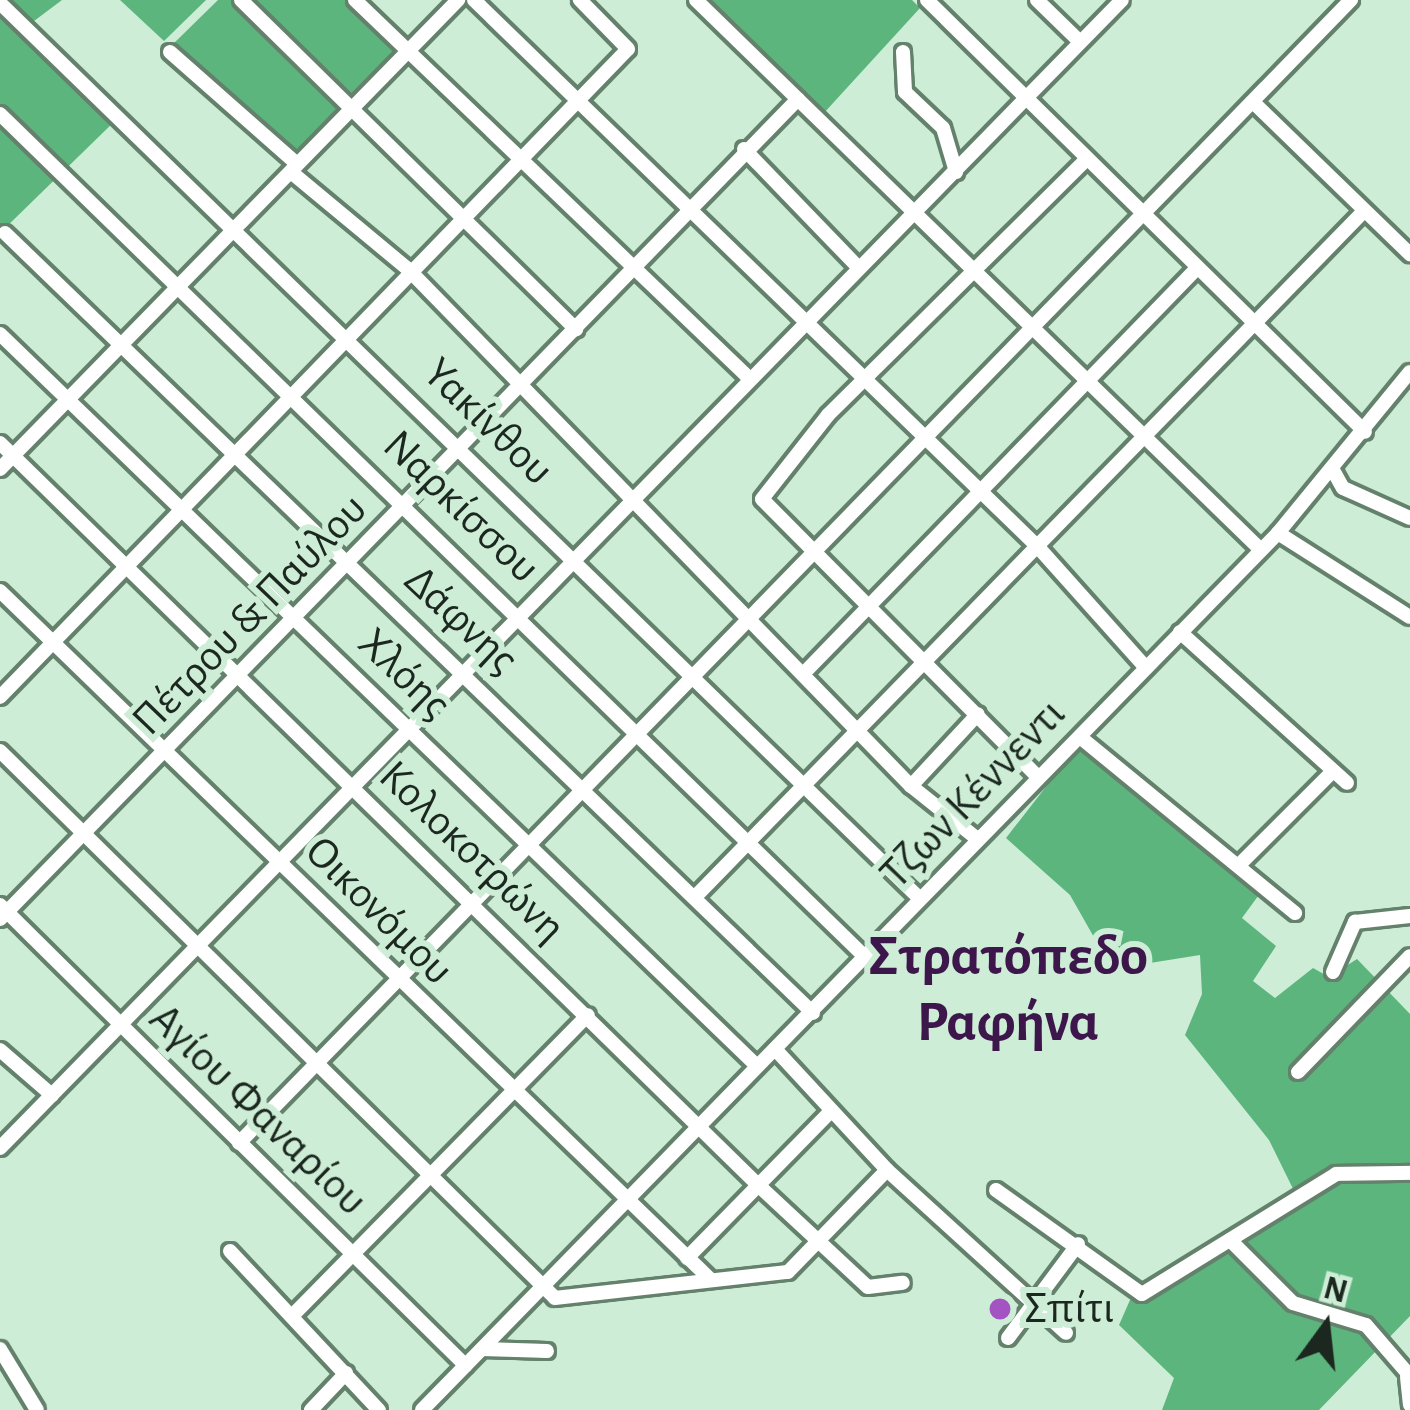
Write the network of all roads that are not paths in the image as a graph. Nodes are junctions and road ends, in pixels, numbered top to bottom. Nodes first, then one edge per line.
1 (242, 0) edge
2 (355, 0) edge
3 (458, 0) edge
4 (473, 0) edge
5 (580, 0) edge
6 (696, 0) edge
7 (927, 0) edge
8 (1036, 0) edge
9 (1122, 0) edge
10 (1351, 0) edge
11 (0, 3) edge
12 (1077, 39) junction
13 (408, 51) junction
14 (170, 52) dead end
15 (903, 52) dead end
16 (798, 99) junction
17 (1024, 99) junction
18 (574, 101) junction
19 (1253, 102) junction
20 (355, 107) junction
21 (0, 114) edge
22 (744, 149) junction
23 (519, 157) junction
24 (1083, 163) junction
25 (294, 168) junction
26 (956, 172) junction
27 (683, 210) junction
28 (1364, 211) junction
29 (1141, 213) junction
30 (462, 214) junction
31 (914, 215) junction
32 (235, 229) junction
33 (5, 232) dead end
34 (1410, 254) edge
35 (857, 266) junction
36 (630, 268) junction
37 (1197, 268) junction
38 (408, 269) junction
39 (974, 270) junction
40 (180, 287) junction
41 (802, 323) junction
42 (1253, 324) junction
43 (1029, 327) junction
44 (576, 328) junction
45 (345, 333) junction
46 (0, 334) edge
47 (124, 343) junction
48 (1410, 372) edge
49 (750, 379) junction
50 (1089, 381) junction
51 (863, 382) junction
52 (522, 386) junction
53 (292, 395) junction
54 (68, 400) junction
55 (1365, 432) junction
56 (1142, 437) junction
57 (920, 438) junction
58 (0, 442) edge
59 (466, 449) junction
60 (236, 452) junction
61 (13, 455) junction
62 (0, 469) edge
63 (1334, 472) junction
64 (980, 496) junction
65 (632, 504) junction
66 (407, 505) junction
67 (183, 511) junction
68 (1410, 518) edge
69 (1278, 533) junction
70 (1038, 548) junction
71 (1260, 549) junction
72 (811, 550) junction
73 (578, 561) junction
74 (350, 565) junction
75 (127, 568) junction
76 (0, 591) edge
77 (871, 606) junction
78 (749, 614) junction
79 (523, 617) junction
80 (1410, 617) edge
81 (296, 620) junction
82 (1180, 632) junction
83 (53, 643) junction
84 (924, 659) junction
85 (1147, 668) junction
86 (808, 669) junction
87 (466, 672) junction
88 (692, 672) junction
89 (240, 678) junction
90 (0, 698) edge
91 (978, 714) junction
92 (861, 725) junction
93 (637, 728) junction
94 (408, 729) junction
95 (1080, 737) junction
96 (0, 751) edge
97 (167, 754) junction
98 (1333, 771) junction
99 (1037, 776) junction
100 (808, 782) junction
101 (1347, 783) dead end
102 (580, 786) junction
103 (911, 786) junction
104 (356, 790) junction
105 (83, 834) junction
106 (975, 837) junction
107 (525, 842) junction
108 (753, 842) junction
109 (1240, 862) junction
110 (279, 863) junction
111 (695, 897) junction
112 (470, 898) junction
113 (919, 898) junction
114 (2, 912) edge
115 (1295, 913) dead end
116 (1410, 916) edge
117 (198, 950) junction
118 (1410, 956) edge
119 (866, 958) junction
120 (1333, 972) dead end
121 (394, 977) junction
122 (813, 1013) junction
123 (587, 1015) junction
124 (121, 1028) junction
125 (0, 1049) edge
126 (776, 1049) junction
127 (315, 1063) junction
128 (757, 1066) junction
129 (1298, 1072) dead end
130 (509, 1091) junction
131 (52, 1095) junction
132 (830, 1111) junction
133 (699, 1124) junction
134 (239, 1143) junction
135 (0, 1148) edge
136 (887, 1170) junction
137 (426, 1172) junction
138 (1410, 1173) edge
139 (757, 1184) junction
140 (996, 1190) dead end
141 (623, 1203) junction
142 (1229, 1240) junction
143 (1078, 1244) junction
144 (825, 1245) junction
145 (349, 1250) junction
146 (230, 1251) dead end
147 (687, 1258) junction
148 (710, 1279) junction
149 (903, 1283) dead end
150 (542, 1287) junction
151 (1032, 1307) junction
152 (294, 1314) junction
153 (1066, 1333) dead end
154 (1008, 1338) dead end
155 (0, 1349) edge
156 (482, 1349) junction
157 (548, 1351) dead end
158 (466, 1366) junction
159 (346, 1373) junction
160 (1408, 1376) edge
161 (1410, 1405) edge
162 (38, 1410) edge
163 (311, 1410) edge
164 (380, 1410) edge
165 (422, 1410) edge

1 - 20 street
2 - 13 street
3 - 13 street
4 - 18 street
5 - 18 street
6 - 16 street
7 - 17 street
8 - 12 street
9 - 12 street
10 - 19 street
11 - 32 street, Υακίνθου
12 - 17 street
13 - 20 street
13 - 23 street
14 - 25 street
15 - 26 street
16 - 22 street, Πέτρου & Παύλου
16 - 31 street
17 - 24 street
17 - 26 street
18 - 23 street
18 - 27 street
19 - 28 street
19 - 29 street
20 - 25 street
20 - 30 street
21 - 40 street, Ναρκίσσου
22 - 27 street, Πέτρου & Παύλου
22 - 35 street
23 - 30 street
23 - 36 street
24 - 29 street
24 - 39 street
25 - 32 street
25 - 38 street
26 - 31 street
27 - 36 street, Πέτρου & Παύλου
27 - 41 street
28 - 34 street
28 - 42 street
29 - 37 street
29 - 43 street
30 - 38 street
30 - 44 street
31 - 35 street
31 - 39 street
32 - 40 street
32 - 45 street, Υακίνθου
33 - 47 street, Δάφνης
35 - 41 street
36 - 44 street, Πέτρου & Παύλου
36 - 49 street
37 - 42 street
37 - 50 street
38 - 45 street
38 - 52 street
39 - 43 street
39 - 51 street
40 - 47 street
40 - 53 street, Ναρκίσσου
41 - 49 street
41 - 51 street
42 - 55 street
42 - 56 street
43 - 50 street
43 - 57 street
44 - 52 street, Πέτρου & Παύλου
45 - 53 street
45 - 59 street, Υακίνθου
46 - 54 street, Χλόης
47 - 54 street
47 - 60 street, Δάφνης
48 - 55 street, Τζων Κέννεντι
49 - 65 street
50 - 56 street
50 - 64 street
51 - 57 street
51 - 72 street
52 - 59 street, Πέτρου & Παύλου
52 - 65 street
53 - 60 street
53 - 66 street, Ναρκίσσου
54 - 61 street
54 - 67 street, Χλόης
55 - 63 street, Τζων Κέννεντι
56 - 70 street
56 - 71 street
57 - 64 street
57 - 72 street
58 - 61 street, Κολοκοτρώνη
59 - 66 street, Πέτρου & Παύλου
59 - 73 street, Υακίνθου
60 - 67 street
60 - 74 street, Δάφνης
61 - 62 street
61 - 75 street, Κολοκοτρώνη
63 - 68 street
63 - 69 street, Τζων Κέννεντι
64 - 70 street
64 - 77 street
65 - 73 street
65 - 78 street
66 - 74 street, Πέτρου & Παύλου
66 - 79 street, Ναρκίσσου
67 - 75 street
67 - 81 street, Χλόης
69 - 71 street, Τζων Κέννεντι
69 - 80 street
70 - 84 street
70 - 85 street
71 - 82 street, Τζων Κέννεντι
72 - 77 street
72 - 78 street
73 - 79 street
73 - 88 street, Υακίνθου
74 - 81 street, Πέτρου & Παύλου
74 - 87 street, Δάφνης
75 - 83 street
75 - 89 street, Κολοκοτρώνη
76 - 83 street, Οικονόμου
77 - 84 street
77 - 86 street
78 - 86 street
78 - 88 street
79 - 87 street
79 - 93 street, Ναρκίσσου
81 - 89 street, Πέτρου & Παύλου
81 - 94 street, Χλόης
82 - 85 street, Τζων Κέννεντι
82 - 98 street
83 - 90 street
83 - 97 street, Οικονόμου
84 - 91 street
84 - 92 street
85 - 95 street, Τζων Κέννεντι
86 - 92 street
87 - 94 street
87 - 102 street, Δάφνης
88 - 93 street
88 - 100 street, Υακίνθου
89 - 97 street, Πέτρου & Παύλου
89 - 104 street, Κολοκοτρώνη
91 - 99 street
91 - 103 street
92 - 100 street
92 - 103 street
93 - 102 street
93 - 108 street, Ναρκίσσου
94 - 104 street
94 - 107 street, Χλόης
95 - 99 street, Τζων Κέννεντι
95 - 109 street
96 - 105 street
97 - 105 street, Πέτρου & Παύλου
97 - 110 street, Οικονόμου
98 - 101 street
98 - 109 street
99 - 106 street, Τζων Κέννεντι
100 - 108 street
100 - 113 street, Υακίνθου
102 - 107 street
102 - 111 street, Δάφνης
103 - 106 street
104 - 110 street
104 - 112 street, Κολοκοτρώνη
105 - 114 street, Πέτρου & Παύλου
105 - 117 street
106 - 113 street, Τζων Κέννεντι
107 - 112 street
107 - 128 street, Χλόης
108 - 111 street
108 - 119 street, Ναρκίσσου
109 - 115 street
110 - 117 street
110 - 121 street, Οικονόμου
111 - 122 street, Δάφνης
112 - 121 street
112 - 123 street, Κολοκοτρώνη
113 - 119 street, Τζων Κέννεντι
114 - 124 street, Αγίου Φαναρίου
116 - 120 street
117 - 124 street
117 - 127 street
118 - 129 street
119 - 122 street, Τζων Κέννεντι
121 - 127 street
121 - 130 street, Οικονόμου
122 - 126 street, Τζων Κέννεντι
123 - 130 street
123 - 133 street, Κολοκοτρώνη
124 - 131 street
124 - 134 street, Αγίου Φαναρίου
125 - 131 street
126 - 128 street, Τζων Κέννεντι
126 - 132 street
127 - 134 street
127 - 137 street
128 - 133 street, Τζων Κέννεντι
130 - 137 street
130 - 141 street, Οικονόμου
131 - 135 street
132 - 136 street
132 - 139 street
133 - 139 street, Κολοκοτρώνη
133 - 141 street, Τζων Κέννεντι
134 - 145 street, Αγίου Φαναρίου
136 - 144 street
136 - 151 street
137 - 145 street
137 - 150 street
138 - 142 street
139 - 144 street, Κολοκοτρώνη
139 - 147 street
140 - 143 street
141 - 147 street, Οικονόμου
141 - 150 street, Τζων Κέννεντι
142 - 143 street
142 - 160 street
143 - 151 street
144 - 148 street
144 - 149 street, Κολοκοτρώνη
145 - 152 street
145 - 158 street, Αγίου Φαναρίου
146 - 152 street
147 - 148 street, Οικονόμου
148 - 150 street
150 - 156 street, Τζων Κέννεντι
151 - 153 street
151 - 154 street
152 - 159 street
155 - 162 street
156 - 157 street
156 - 158 street, Τζων Κέννεντι
158 - 165 street, Τζων Κέννεντι
159 - 163 street
159 - 164 street
160 - 161 street

